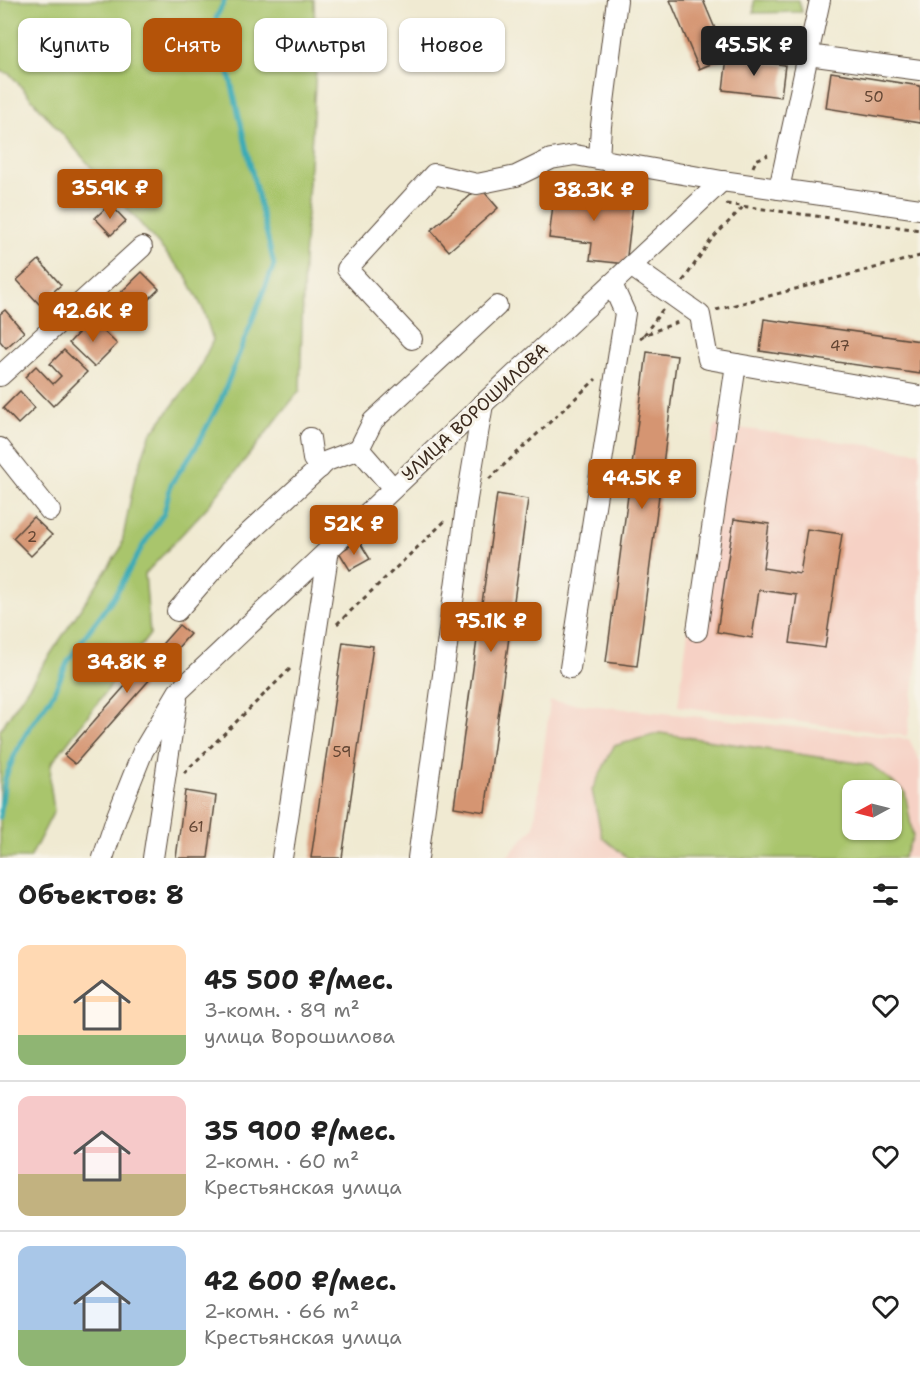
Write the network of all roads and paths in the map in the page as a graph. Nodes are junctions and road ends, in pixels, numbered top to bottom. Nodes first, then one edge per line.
1 (617, 0) edge
2 (820, 0) edge
3 (808, 55) junction
4 (920, 70) edge
5 (599, 159) junction
6 (723, 181) junction
7 (779, 189) junction
8 (920, 209) edge
9 (920, 230) edge
10 (142, 247) dead end
11 (920, 256) edge
12 (631, 266) junction
13 (612, 284) junction
14 (673, 296) junction
15 (497, 306) dead end
16 (699, 315) junction
17 (644, 335) junction
18 (412, 339) dead end
19 (618, 358) junction
20 (736, 364) junction
21 (0, 376) edge
22 (920, 396) edge
23 (483, 404) junction
24 (310, 438) dead end
25 (0, 448) edge
26 (359, 449) junction
27 (320, 468) junction
28 (393, 488) junction
29 (467, 499) junction
30 (50, 511) dead end
31 (329, 549) junction
32 (177, 611) dead end
33 (697, 631) dead end
34 (315, 645) junction
35 (570, 668) dead end
36 (178, 692) junction
37 (163, 794) junction
38 (103, 858) edge
39 (153, 858) edge
40 (282, 858) edge
41 (418, 858) edge

1 - 5 street
2 - 3 street
3 - 4 street
3 - 7 street
5 - 6 street
5 - 18 street
6 - 7 street
6 - 12 street, УЛИЦА ВОРОШИЛОВА
7 - 8 street
9 - 14 path
10 - 21 street
11 - 16 path
12 - 13 street, УЛИЦА ВОРОШИЛОВА
12 - 14 street
13 - 19 street
13 - 23 street, УЛИЦА ВОРОШИЛОВА
14 - 16 street
14 - 17 path
15 - 26 street
16 - 17 path
16 - 20 street
17 - 19 path
19 - 29 path
19 - 35 street
20 - 22 street
20 - 33 street
23 - 28 street, УЛИЦА ВОРОШИЛОВА
23 - 29 street
24 - 27 street
25 - 30 street
26 - 27 street
26 - 28 street
27 - 32 street
28 - 31 street, УЛИЦА ВОРОШИЛОВА
29 - 34 path
29 - 41 street
31 - 34 street
31 - 36 street, УЛИЦА ВОРОШИЛОВА
34 - 37 path
34 - 40 street
36 - 37 street
36 - 38 street, УЛИЦА ВОРОШИЛОВА
37 - 39 street

